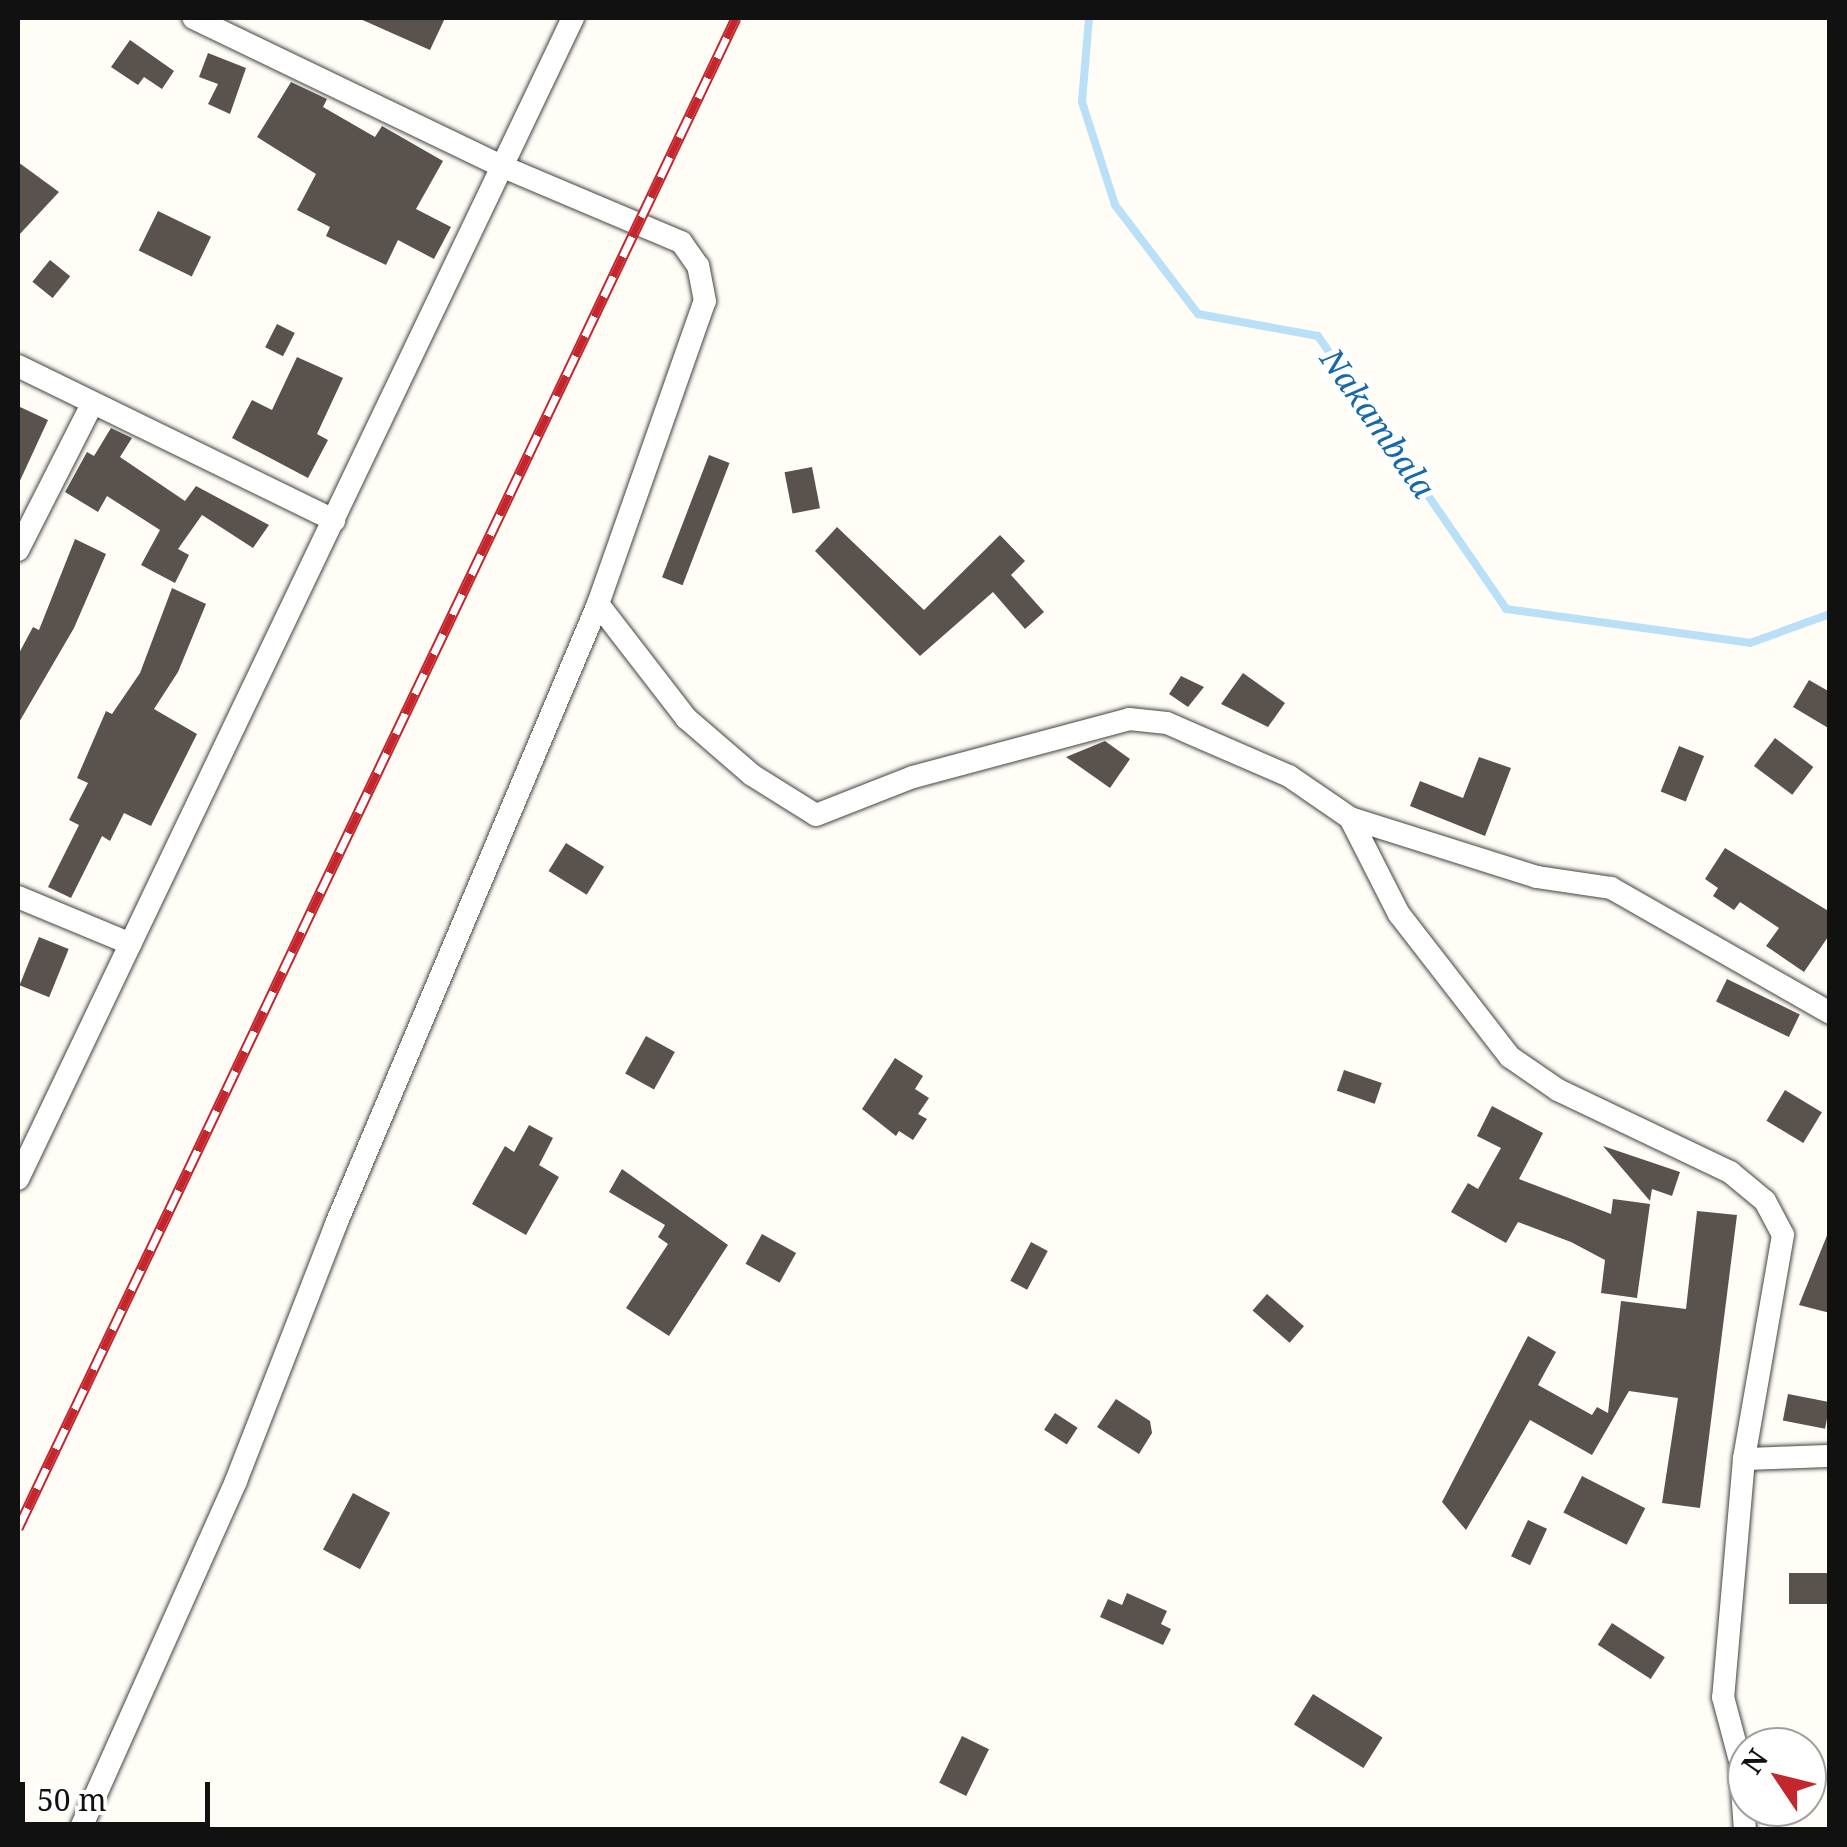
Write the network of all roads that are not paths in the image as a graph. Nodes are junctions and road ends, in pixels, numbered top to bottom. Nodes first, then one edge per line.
1 (193, 18) edge
2 (573, 18) edge
3 (499, 165) junction
4 (18, 366) edge
5 (92, 404) junction
6 (334, 520) junction
7 (18, 550) edge
8 (598, 604) junction
9 (1350, 818) junction
10 (18, 897) edge
11 (130, 944) junction
12 (1830, 1014) edge
13 (20, 1165) edge
14 (1830, 1456) edge
15 (1744, 1460) junction
16 (80, 1830) edge
17 (1744, 1830) edge

1 - 3 street
2 - 3 street
3 - 6 street
3 - 8 street
4 - 5 street
5 - 6 street
5 - 7 street
6 - 11 street
8 - 9 street
8 - 16 street
9 - 12 street
9 - 15 street
10 - 11 street
11 - 13 street
14 - 15 street
15 - 17 street

